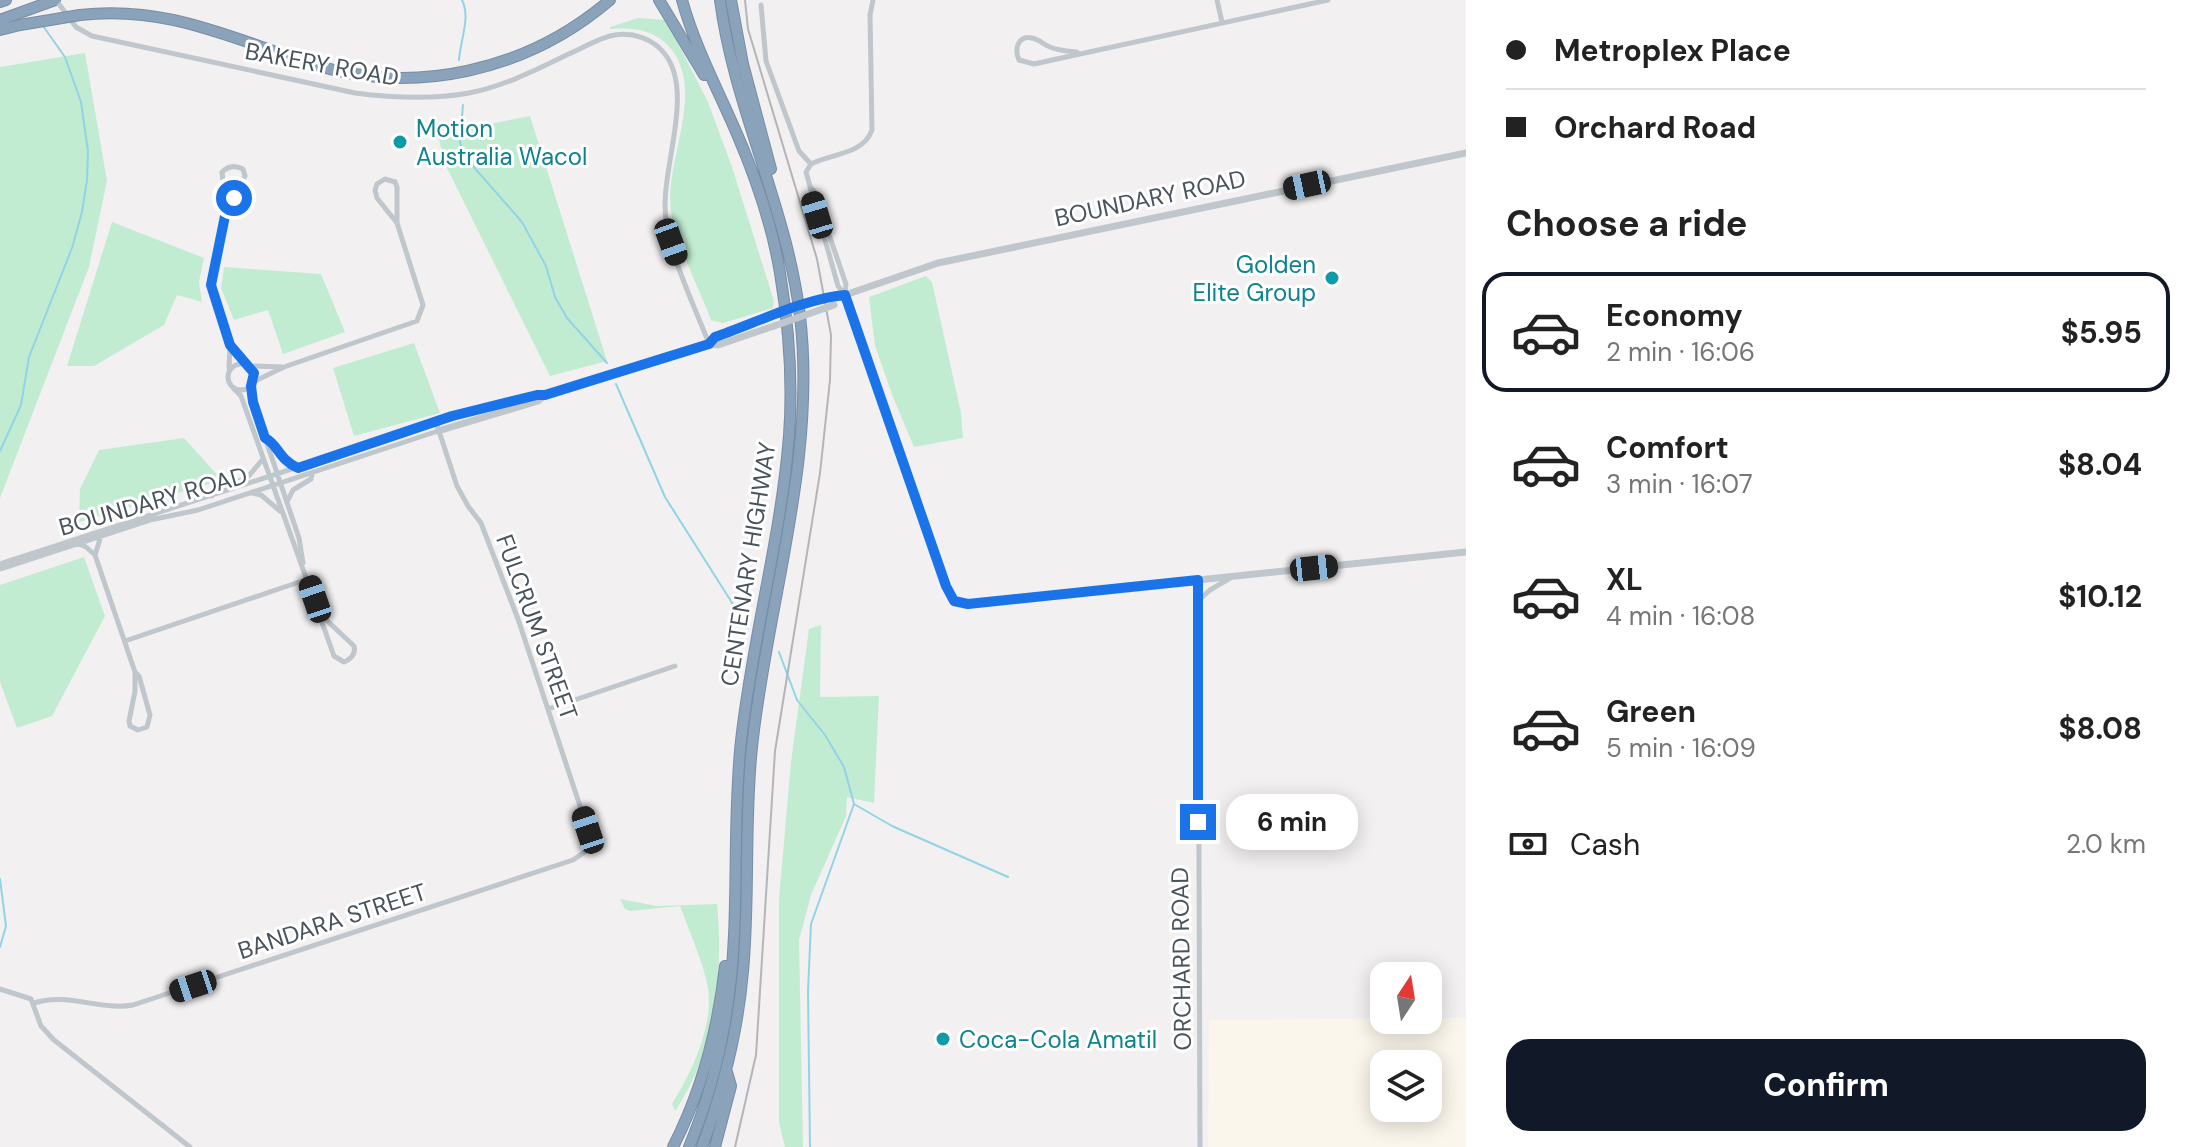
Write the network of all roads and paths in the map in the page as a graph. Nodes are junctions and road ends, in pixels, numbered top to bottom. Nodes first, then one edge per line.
1 (56, 0) edge
2 (610, 0) edge
3 (659, 0) edge
4 (682, 0) edge
5 (720, 0) edge
6 (731, 0) edge
7 (873, 0) edge
8 (1217, 0) edge
9 (1328, 0) edge
10 (761, 5) dead end
11 (0, 20) edge
12 (17, 20) junction
13 (1222, 22) junction
14 (0, 30) edge
15 (1077, 52) junction
16 (714, 85) junction
17 (1466, 153) edge
18 (811, 164) junction
19 (226, 211) junction
20 (397, 223) junction
21 (785, 237) junction
22 (845, 295) junction
23 (709, 344) junction
24 (230, 345) junction
25 (246, 365) junction
26 (284, 367) junction
27 (229, 369) junction
28 (252, 384) junction
29 (234, 389) junction
30 (545, 395) junction
31 (436, 422) junction
32 (438, 431) junction
33 (265, 438) junction
34 (263, 459) junction
35 (298, 468) junction
36 (312, 473) junction
37 (278, 475) junction
38 (270, 478) junction
39 (281, 483) junction
40 (272, 486) junction
41 (252, 493) junction
42 (212, 496) junction
43 (288, 501) junction
44 (280, 512) junction
45 (102, 535) junction
46 (76, 543) junction
47 (1466, 552) edge
48 (95, 555) junction
49 (303, 564) junction
50 (0, 566) edge
51 (1232, 577) junction
52 (308, 579) junction
53 (1198, 580) junction
54 (1197, 602) junction
55 (320, 614) junction
56 (125, 641) junction
57 (675, 666) dead end
58 (135, 672) junction
59 (548, 709) junction
60 (736, 816) junction
61 (589, 849) joint
62 (0, 989) edge
63 (34, 1003) junction
64 (726, 1070) junction
65 (190, 1147) edge
66 (673, 1147) edge
67 (689, 1147) edge
68 (702, 1147) edge
69 (715, 1147) edge
70 (1200, 1147) edge

1 - 12 highway
1 - 23 street, BAKERY ROAD
2 - 12 highway, bridge
3 - 16 highway
4 - 16 highway, CENTENARY HIGHWAY
5 - 21 highway, CENTENARY HIGHWAY
6 - 21 highway
7 - 18 street
8 - 13 street
9 - 13 street
10 - 18 street
11 - 12 highway
12 - 14 highway
13 - 15 street
15 - 15 street
16 - 60 highway, CENTENARY HIGHWAY
17 - 22 street, BOUNDARY ROAD
18 - 22 street
19 - 19 street
19 - 24 street
20 - 20 street
20 - 26 street
21 - 64 highway, CENTENARY HIGHWAY
22 - 23 street, BOUNDARY ROAD, bridge
22 - 23 street, BOUNDARY ROAD, bridge
22 - 53 street
23 - 30 street, BOUNDARY ROAD
24 - 25 street
24 - 27 street
25 - 26 street
25 - 27 street
25 - 28 street
26 - 28 street
27 - 29 street
28 - 29 street
28 - 33 street
29 - 34 street
30 - 31 street, BOUNDARY ROAD
30 - 32 street, BOUNDARY ROAD
31 - 32 street, FULCRUM STREET
31 - 35 street, BOUNDARY ROAD
32 - 36 street, BOUNDARY ROAD
32 - 59 street, FULCRUM STREET
33 - 35 street
33 - 37 street
34 - 38 street
34 - 42 street
35 - 37 street, BOUNDARY ROAD
36 - 39 street, BOUNDARY ROAD
36 - 43 street
37 - 38 street, BOUNDARY ROAD
37 - 39 street
38 - 40 street
38 - 42 street, BOUNDARY ROAD
39 - 40 street, BOUNDARY ROAD
39 - 43 street
40 - 41 street, BOUNDARY ROAD
40 - 44 street
41 - 44 street
41 - 45 street, BOUNDARY ROAD
42 - 50 street, BOUNDARY ROAD
43 - 49 street
44 - 49 street
45 - 46 street, BOUNDARY ROAD
45 - 48 street
46 - 48 street
46 - 50 street, BOUNDARY ROAD
47 - 51 street
48 - 56 street
49 - 52 street
51 - 53 street
51 - 54 street
52 - 55 street
52 - 56 street
53 - 54 street, ORCHARD ROAD
54 - 70 street, ORCHARD ROAD
55 - 55 street
56 - 58 street
57 - 59 street
58 - 58 street
59 - 61 street, FULCRUM STREET
60 - 66 highway
60 - 67 highway, CENTENARY HIGHWAY
61 - 63 street, BANDARA STREET
62 - 63 street
63 - 65 street
64 - 68 highway, CENTENARY HIGHWAY
64 - 69 highway

